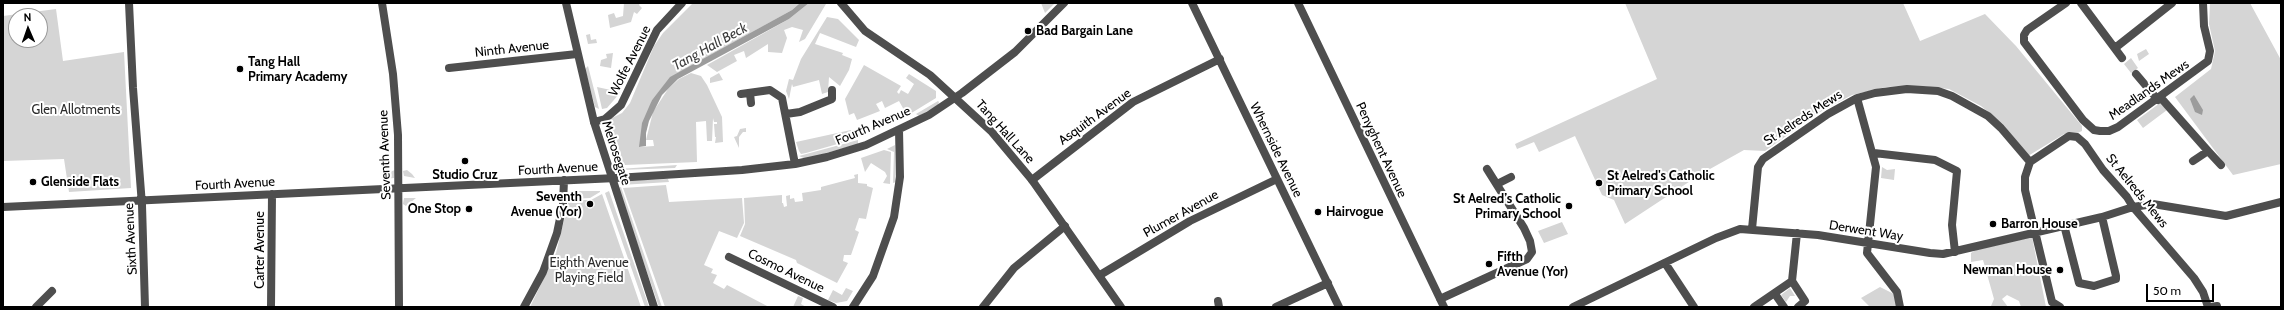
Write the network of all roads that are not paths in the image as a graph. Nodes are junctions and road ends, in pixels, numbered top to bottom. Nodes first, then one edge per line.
1 (129, 3) edge
2 (382, 3) edge
3 (566, 3) edge
4 (682, 3) edge
5 (841, 3) edge
6 (1064, 3) edge
7 (1192, 3) edge
8 (1298, 3) edge
9 (2066, 3) edge
10 (2081, 3) edge
11 (2172, 3) edge
12 (2203, 3) edge
13 (2114, 48) junction
14 (577, 54) junction
15 (2122, 58) dead end
16 (1220, 59) junction
17 (449, 68) dead end
18 (2136, 74) dead end
19 (956, 97) junction
20 (834, 98) dead end
21 (1857, 98) junction
22 (2159, 99) junction
23 (750, 103) dead end
24 (786, 114) junction
25 (594, 122) junction
26 (899, 130) junction
27 (2208, 151) junction
28 (1874, 153) junction
29 (2193, 161) dead end
30 (2030, 162) junction
31 (795, 164) junction
32 (2221, 165) dead end
33 (1487, 168) dead end
34 (1510, 176) dead end
35 (612, 178) junction
36 (1277, 179) junction
37 (564, 180) junction
38 (1032, 180) junction
39 (1497, 184) junction
40 (399, 188) junction
41 (272, 194) junction
42 (142, 201) junction
43 (2281, 202) edge
44 (3, 207) edge
45 (2133, 207) junction
46 (2102, 217) junction
47 (2064, 225) junction
48 (1065, 226) junction
49 (1752, 229) junction
50 (2035, 232) junction
51 (1797, 233) junction
52 (1867, 243) junction
53 (1955, 252) junction
54 (729, 257) dead end
55 (1665, 263) junction
56 (1100, 275) junction
57 (1792, 281) junction
58 (1328, 283) junction
59 (52, 290) dead end
60 (1775, 294) junction
61 (1440, 299) junction
62 (36, 307) edge
63 (145, 307) edge
64 (271, 307) edge
65 (399, 307) edge
66 (524, 307) edge
67 (654, 307) edge
68 (833, 307) edge
69 (853, 307) edge
70 (983, 307) edge
71 (1121, 307) edge
72 (1276, 307) edge
73 (1339, 307) edge
74 (1444, 307) edge
75 (1573, 307) edge
76 (1694, 307) edge
77 (1754, 307) edge
78 (1784, 307) edge
79 (1798, 307) edge
80 (1900, 307) edge
81 (2060, 307) edge
82 (2212, 307) edge

1 - 42 street, Sixth Avenue
2 - 40 street, Seventh Avenue
3 - 14 street, Melrosegate
4 - 25 street, Wolfe Avenue
5 - 19 street, Tang Hall Lane
6 - 19 street, Fourth Avenue
7 - 16 street, Whernside Avenue
8 - 61 street, Penyghent Avenue
9 - 22 street, Meadlands Mews
10 - 13 street
11 - 13 street
12 - 22 street, Meadlands Mews
13 - 15 street
14 - 17 street, Ninth Avenue
14 - 25 street, Melrosegate
16 - 36 street, Whernside Avenue
16 - 38 street, Asquith Avenue
18 - 22 street
19 - 26 street, Fourth Avenue
19 - 38 street, Tang Hall Lane
20 - 24 street
21 - 28 street, St Aelreds Mews
21 - 30 street, St Aelreds Mews
21 - 49 street, St Aelreds Mews
22 - 27 street
23 - 24 street
24 - 31 street
25 - 35 street, Melrosegate
26 - 31 street, Fourth Avenue
26 - 69 street
27 - 29 street
27 - 32 street
28 - 52 street, St Aelreds Mews
28 - 53 street
30 - 45 street, St Aelreds Mews
30 - 50 street
31 - 35 street, Fourth Avenue
33 - 39 street
34 - 39 street
35 - 37 street, Fourth Avenue
35 - 67 street, Melrosegate
36 - 56 street, Plumer Avenue
36 - 58 street, Whernside Avenue
37 - 40 street, Fourth Avenue
37 - 66 street
38 - 48 street, Tang Hall Lane
39 - 61 street
40 - 41 street, Fourth Avenue
40 - 65 street, Seventh Avenue
41 - 42 street, Fourth Avenue
41 - 64 street, Carter Avenue
42 - 44 street, Fourth Avenue
42 - 63 street, Sixth Avenue
43 - 45 street, Derwent Way
45 - 46 street, Derwent Way
45 - 82 street, St Aelreds Mews
46 - 47 street, Derwent Way
46 - 47 street
47 - 50 street, Derwent Way
48 - 56 street, Tang Hall Lane
48 - 70 street
49 - 51 street, Derwent Way
49 - 55 street, Derwent Way
50 - 53 street, Derwent Way
50 - 81 street
51 - 52 street, Derwent Way
51 - 57 street
52 - 53 street, Derwent Way
52 - 80 street
54 - 68 street, Cosmo Avenue
55 - 75 street, Derwent Way
55 - 76 street
56 - 71 street, Tang Hall Lane
57 - 60 street
57 - 79 street
58 - 72 street
58 - 73 street, Whernside Avenue
59 - 62 street
60 - 77 street
60 - 78 street
61 - 74 street, Penyghent Avenue

